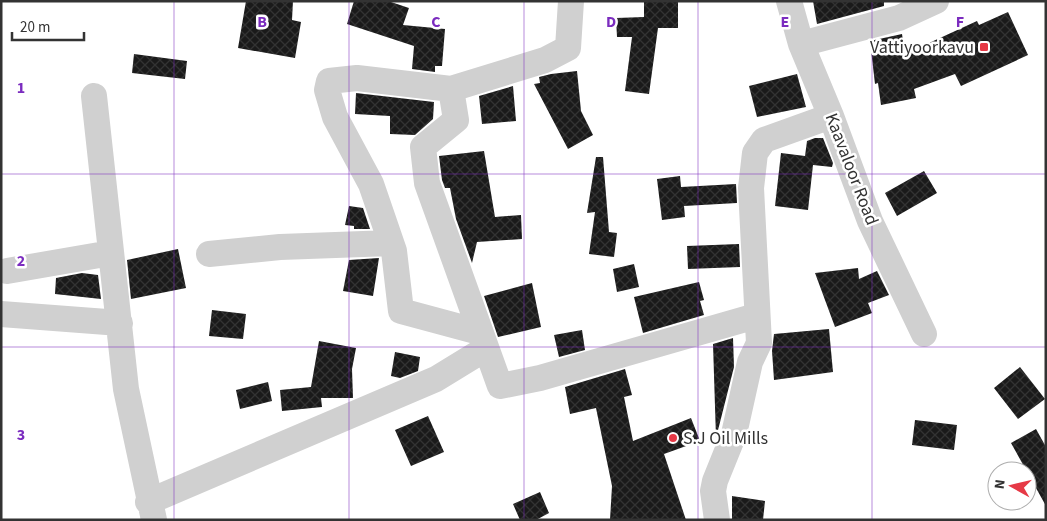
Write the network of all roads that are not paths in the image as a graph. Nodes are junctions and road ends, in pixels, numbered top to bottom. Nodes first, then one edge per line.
1 (571, 1) edge
2 (789, 1) edge
3 (936, 1) edge
4 (872, 13) edge
5 (801, 44) junction
6 (451, 89) junction
7 (94, 96) dead end
8 (831, 116) junction
9 (391, 244) junction
10 (112, 253) junction
11 (209, 254) dead end
12 (7, 271) dead end
13 (1, 314) edge
14 (756, 316) junction
15 (120, 323) junction
16 (924, 334) dead end
17 (482, 340) junction
18 (151, 511) edge
19 (717, 520) edge

1 - 6 street
2 - 5 street, Kaavaloor Road
3 - 4 street
4 - 5 street
5 - 8 street, Kaavaloor Road
6 - 9 street
6 - 17 street
7 - 10 street
8 - 14 street
8 - 16 street, Kaavaloor Road
9 - 11 street
9 - 17 street
10 - 12 street
10 - 15 street
13 - 15 street
14 - 17 street
14 - 19 street
15 - 18 street
17 - 18 street

